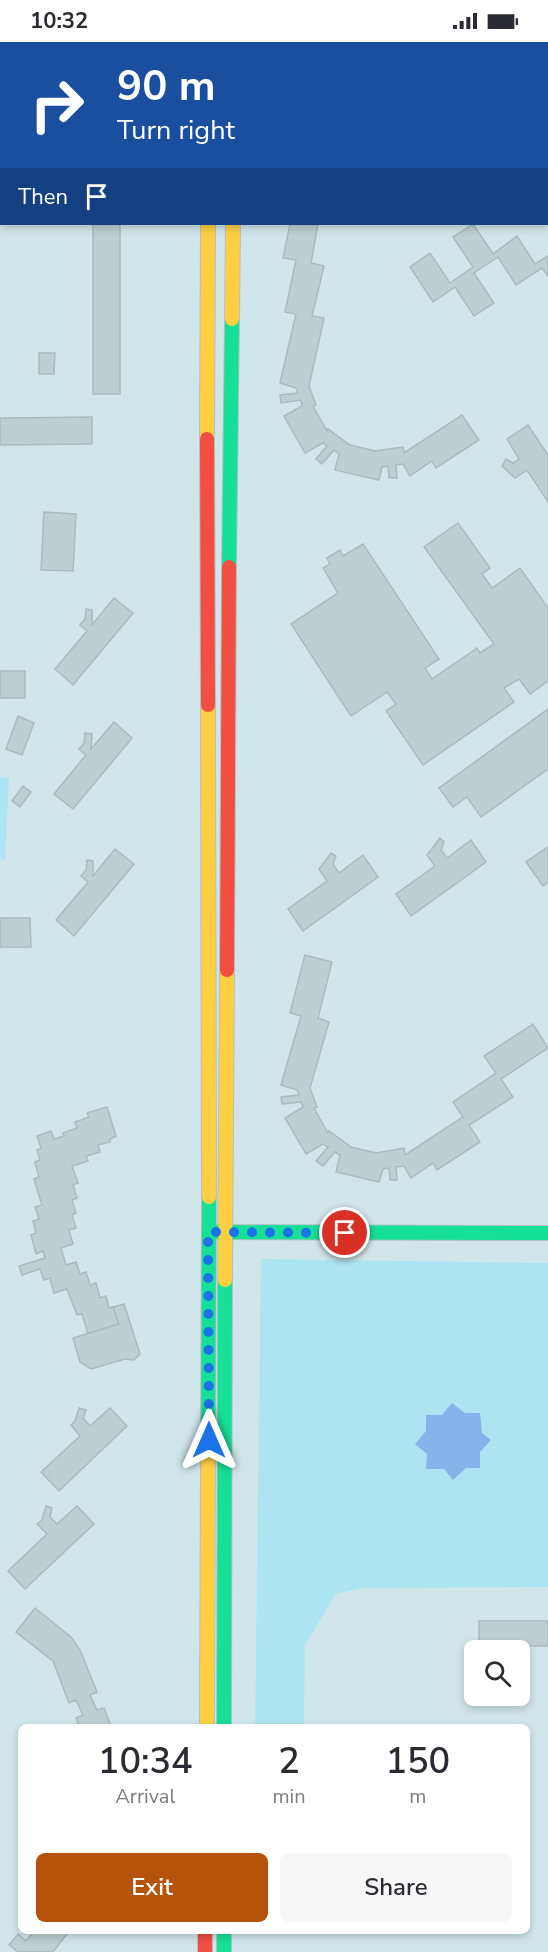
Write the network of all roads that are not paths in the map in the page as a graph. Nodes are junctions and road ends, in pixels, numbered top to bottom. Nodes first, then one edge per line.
1 (208, 225) edge
2 (233, 225) edge
3 (208, 1232) junction
4 (225, 1233) junction
5 (548, 1233) edge
6 (207, 1724) edge
7 (224, 1724) edge
8 (206, 1934) edge
9 (224, 1934) edge
10 (205, 1952) edge
11 (224, 1952) edge

1 - 3 main road
2 - 4 main road
3 - 4 main road
3 - 6 main road
4 - 5 main road
4 - 7 main road
8 - 10 main road
9 - 11 main road

